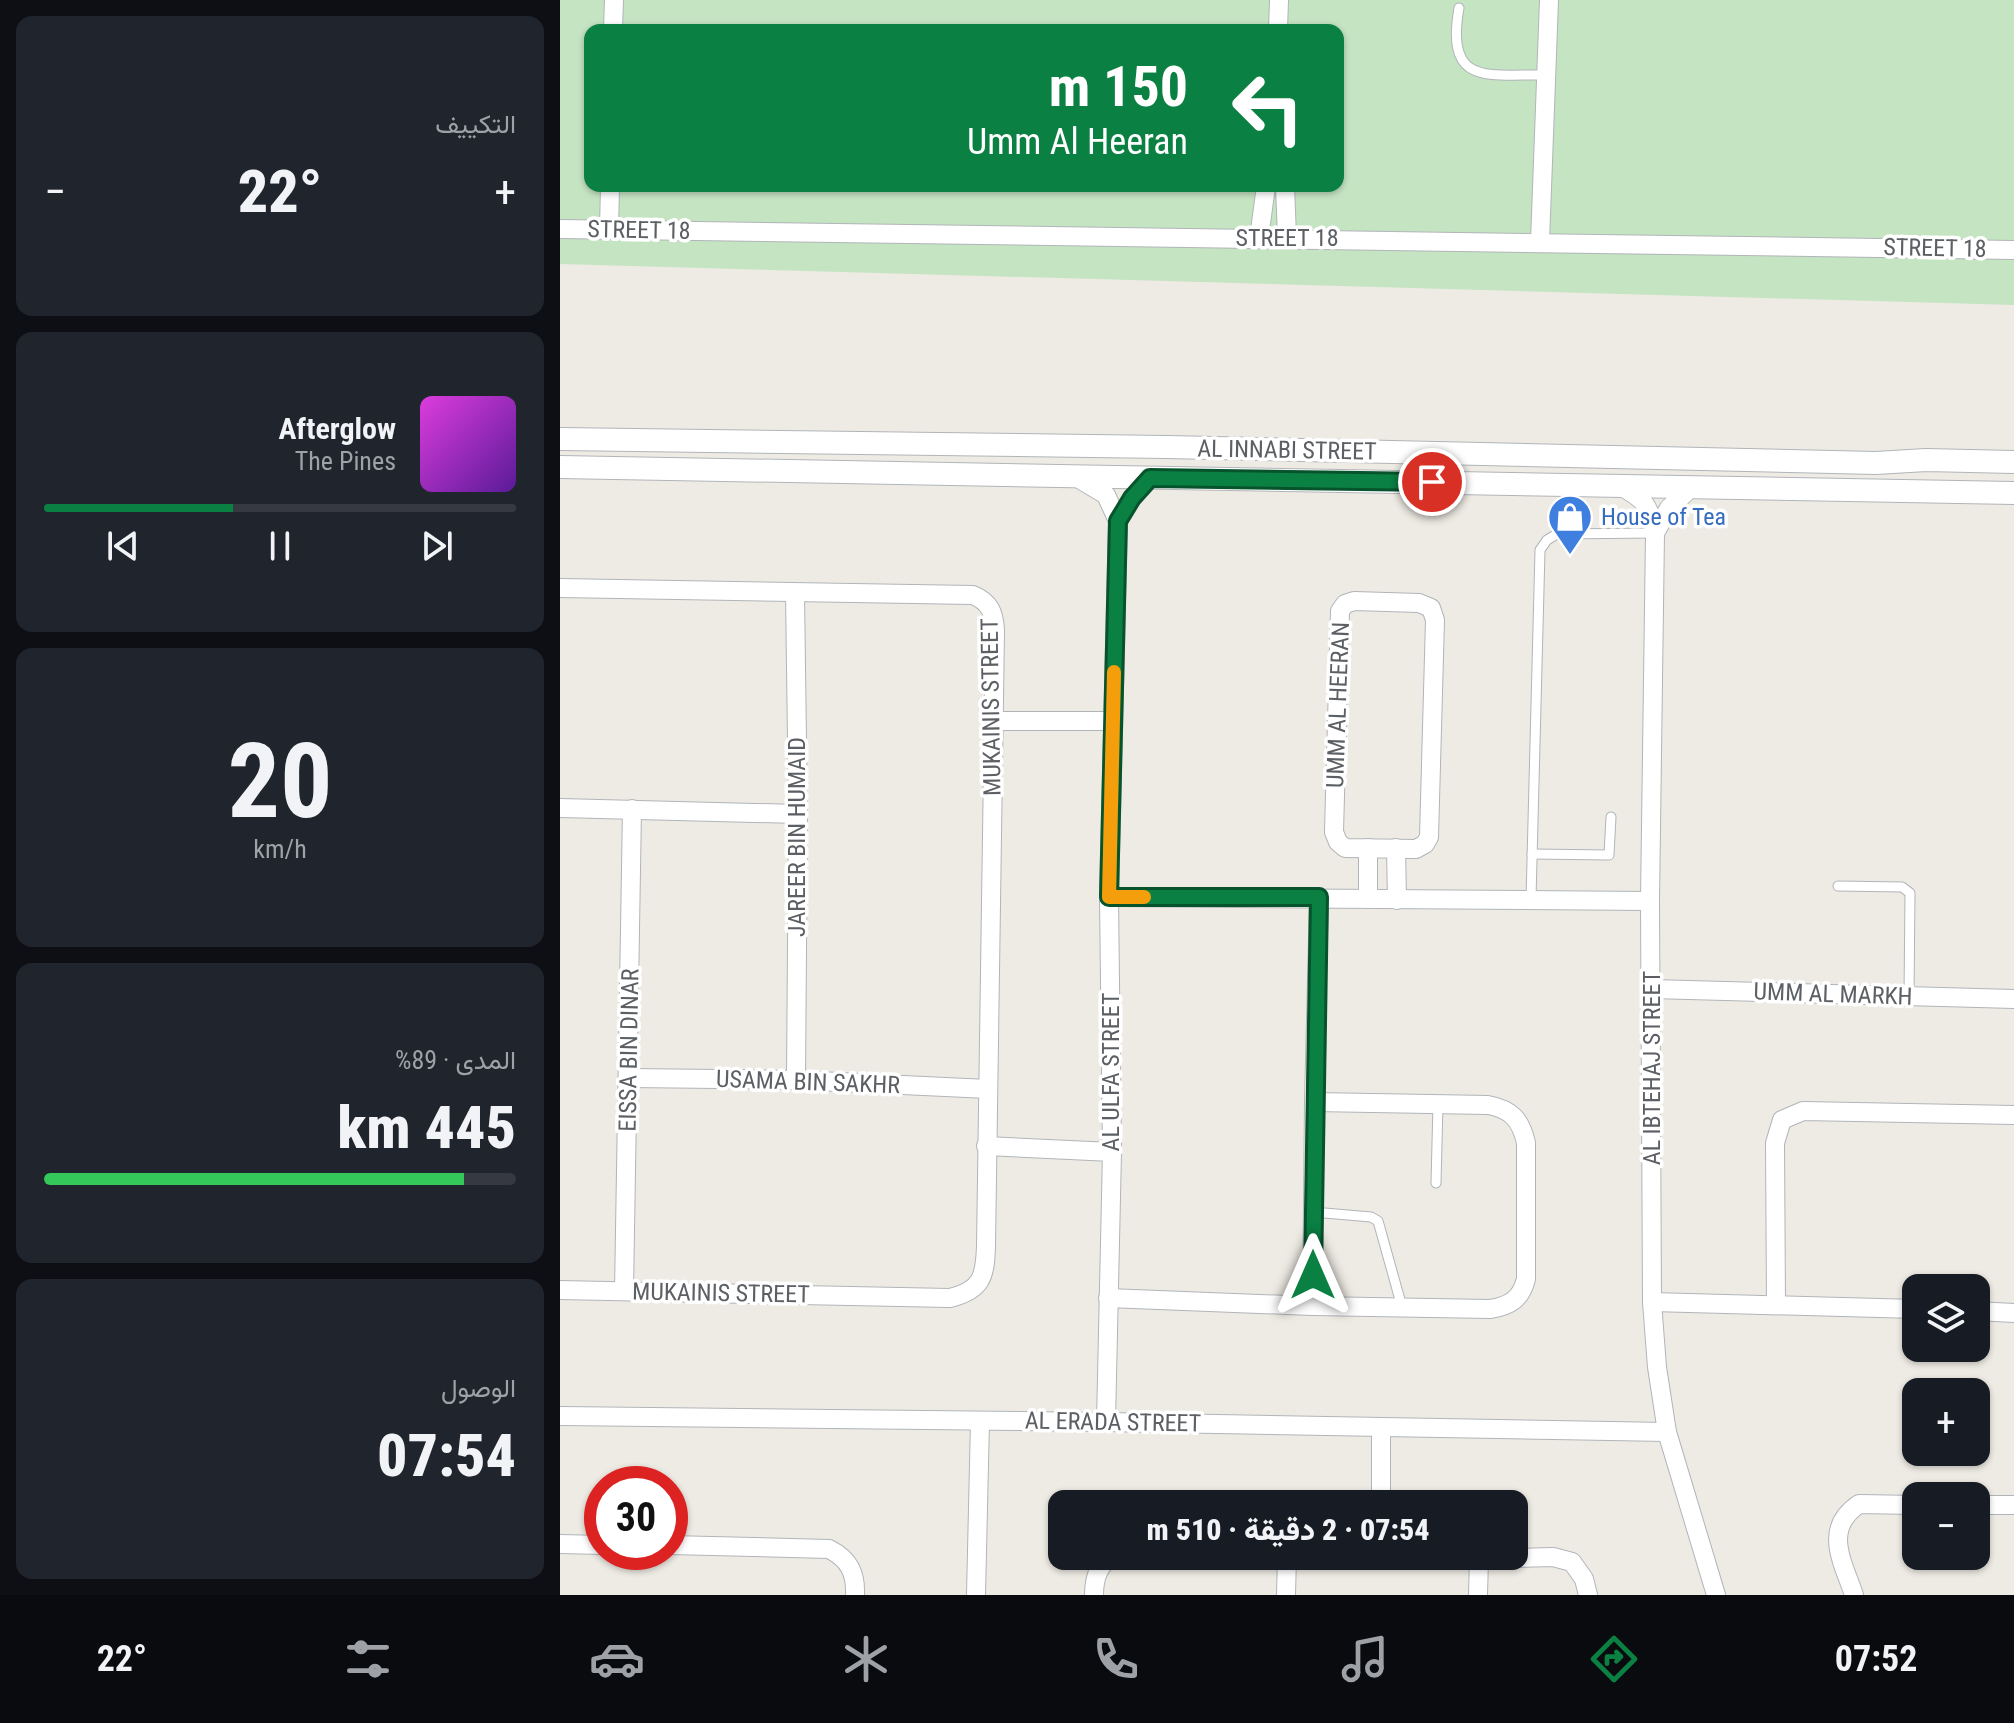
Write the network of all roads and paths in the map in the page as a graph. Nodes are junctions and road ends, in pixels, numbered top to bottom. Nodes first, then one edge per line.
1 (614, 0) edge
2 (1279, 0) edge
3 (1549, 0) edge
4 (1459, 8) dead end
5 (613, 24) edge
6 (1278, 24) edge
7 (1546, 75) junction
8 (610, 192) edge
9 (1265, 192) edge
10 (1285, 192) edge
11 (560, 229) edge
12 (609, 230) junction
13 (1287, 237) junction
14 (1259, 238) junction
15 (1540, 242) junction
16 (2014, 250) edge
17 (560, 439) edge
18 (2014, 462) edge
19 (560, 467) edge
20 (1074, 476) junction
21 (1150, 478) junction
22 (1619, 485) junction
23 (1693, 486) junction
24 (2014, 493) edge
25 (1118, 521) junction
26 (1655, 533) junction
27 (560, 588) edge
28 (795, 593) junction
29 (994, 721) junction
30 (1113, 721) junction
31 (560, 808) edge
32 (632, 809) junction
33 (798, 814) junction
34 (1611, 817) dead end
35 (1368, 848) junction
36 (1396, 848) junction
37 (1532, 854) junction
38 (1838, 886) dead end
39 (1109, 897) junction
40 (1319, 897) junction
41 (1368, 899) junction
42 (1531, 899) junction
43 (1397, 900) junction
44 (1650, 901) junction
45 (1652, 989) junction
46 (1909, 997) junction
47 (2014, 999) edge
48 (629, 1078) junction
49 (796, 1080) junction
50 (988, 1089) junction
51 (1314, 1102) junction
52 (1438, 1104) junction
53 (2014, 1115) edge
54 (986, 1146) junction
55 (1112, 1152) junction
56 (1436, 1183) dead end
57 (1313, 1212) junction
58 (560, 1290) edge
59 (624, 1291) junction
60 (1108, 1298) junction
61 (1652, 1302) junction
62 (1776, 1304) junction
63 (1312, 1306) junction
64 (1402, 1307) junction
65 (1902, 1308) edge
66 (1990, 1312) edge
67 (2014, 1313) edge
68 (560, 1416) edge
69 (980, 1421) junction
70 (1106, 1422) junction
71 (1381, 1427) junction
72 (1667, 1432) junction
73 (1381, 1490) edge
74 (1902, 1505) edge
75 (1990, 1505) edge
76 (2014, 1505) edge
77 (560, 1544) edge
78 (584, 1545) edge
79 (688, 1545) edge
80 (1528, 1558) edge
81 (1098, 1570) edge
82 (1287, 1570) edge
83 (1479, 1570) edge
84 (855, 1595) edge
85 (976, 1595) edge
86 (1094, 1595) edge
87 (1286, 1595) edge
88 (1478, 1595) edge
89 (1588, 1595) edge
90 (1716, 1595) edge
91 (1854, 1595) edge

1 - 5 street
2 - 6 street
3 - 7 street
4 - 7 lane
7 - 15 street
8 - 12 street
9 - 14 street
10 - 13 street
11 - 12 street, STREET 18
12 - 14 street, STREET 18
13 - 14 street, STREET 18
13 - 15 street, STREET 18
15 - 16 street, STREET 18
17 - 18 street, AL INNABI STREET
19 - 20 street, AL INNABI STREET
20 - 21 street, AL INNABI STREET
20 - 25 street
21 - 22 street, AL INNABI STREET
21 - 25 street
22 - 23 street, AL INNABI STREET
22 - 26 street, AL IBTEHAJ STREET
23 - 24 street, AL INNABI STREET
23 - 26 street
25 - 30 street, AL ULFA STREET
26 - 37 lane
26 - 44 street, AL IBTEHAJ STREET
27 - 28 street, MUKAINIS STREET
28 - 29 street, MUKAINIS STREET
28 - 33 street, JAREER BIN HUMAID
29 - 30 street
29 - 50 street, MUKAINIS STREET
30 - 39 street, AL ULFA STREET
31 - 32 street
32 - 33 street
32 - 48 street, EISSA BIN DINAR
33 - 49 street, JAREER BIN HUMAID
34 - 37 lane
35 - 36 street, UMM AL HEERAN
35 - 36 street, UMM AL HEERAN
35 - 41 street
36 - 43 street
37 - 42 lane
38 - 46 lane
39 - 40 street
39 - 55 street, AL ULFA STREET
40 - 41 street
40 - 51 street
41 - 43 street
42 - 43 street
42 - 44 street
44 - 45 street, AL IBTEHAJ STREET
45 - 46 street, UMM AL MARKH
45 - 61 street, AL IBTEHAJ STREET
46 - 47 street, UMM AL MARKH
48 - 49 street, USAMA BIN SAKHR
48 - 59 street, EISSA BIN DINAR
49 - 50 street, USAMA BIN SAKHR
50 - 54 street, MUKAINIS STREET
51 - 52 street
51 - 57 street
52 - 56 lane
52 - 64 street
53 - 62 street
54 - 55 street
54 - 59 street, MUKAINIS STREET
55 - 60 street, AL ULFA STREET
57 - 63 street
57 - 64 lane
58 - 59 street, MUKAINIS STREET
60 - 63 street
60 - 70 street, AL ULFA STREET
61 - 62 street
61 - 72 street, AL IBTEHAJ STREET
62 - 65 street
63 - 64 street
66 - 67 street
68 - 69 street, AL ERADA STREET
69 - 70 street, AL ERADA STREET
69 - 85 street
70 - 71 street, AL ERADA STREET
71 - 72 street, AL ERADA STREET
71 - 73 street
72 - 90 street, AL IBTEHAJ STREET
74 - 91 street
75 - 76 street
77 - 78 street
79 - 84 street
80 - 89 street
81 - 86 street
82 - 87 street
83 - 88 street

